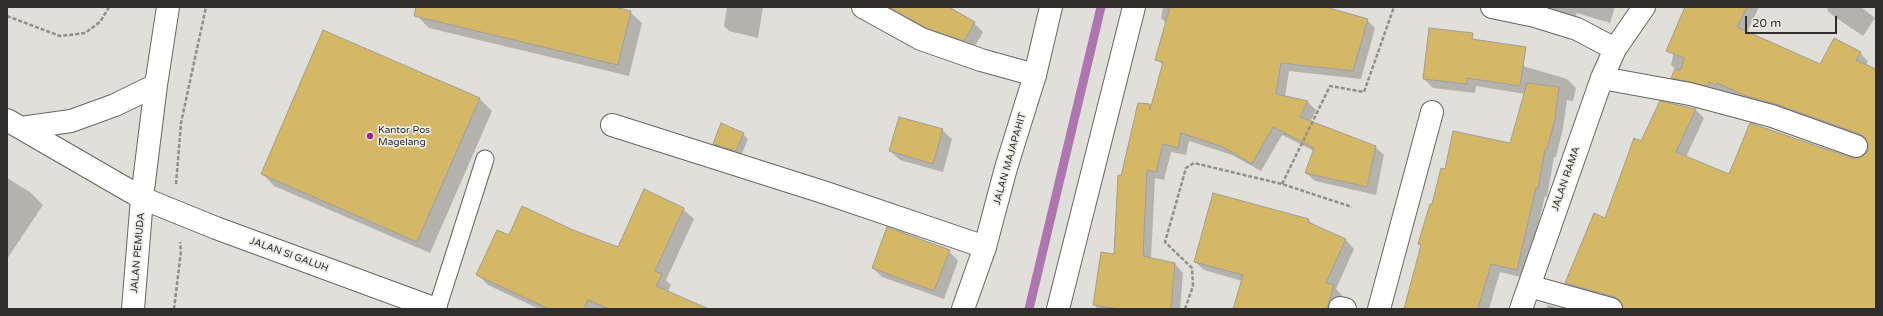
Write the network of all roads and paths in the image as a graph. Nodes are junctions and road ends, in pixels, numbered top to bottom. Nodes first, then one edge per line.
1 (110, 7) edge
2 (168, 7) edge
3 (206, 7) edge
4 (1051, 7) edge
5 (1134, 7) edge
6 (1394, 7) edge
7 (1492, 7) edge
8 (1644, 7) edge
9 (866, 8) edge
10 (7, 16) edge
11 (1614, 49) junction
12 (1035, 75) junction
13 (1602, 78) junction
14 (156, 85) junction
15 (1432, 112) dead end
16 (14, 124) edge
17 (612, 125) dead end
18 (1856, 146) dead end
19 (485, 159) dead end
20 (1282, 184) junction
21 (142, 198) junction
22 (1352, 207) dead end
23 (177, 212) junction
24 (986, 247) junction
25 (1529, 286) junction
26 (133, 309) edge
27 (174, 309) edge
28 (437, 309) edge
29 (963, 309) edge
30 (1058, 309) edge
31 (1185, 309) edge
32 (1379, 309) edge
33 (1521, 309) edge
34 (1611, 309) edge

1 - 10 path
2 - 14 street, JALAN PEMUDA
3 - 23 path
4 - 12 street, JALAN MAJAPAHIT
5 - 30 street
6 - 20 path
7 - 11 street
8 - 11 street, JALAN RAMA
9 - 12 street
11 - 13 street, JALAN RAMA
12 - 24 street, JALAN MAJAPAHIT
13 - 18 street
13 - 25 street, JALAN RAMA
14 - 16 street
14 - 21 street, JALAN PEMUDA
15 - 32 street
16 - 21 street, JALAN SI GALUH
17 - 24 street
19 - 28 lane
20 - 22 path
20 - 31 path
21 - 23 street, JALAN SI GALUH
21 - 26 street, JALAN PEMUDA
23 - 27 path
23 - 28 street, JALAN SI GALUH
24 - 29 street, JALAN MAJAPAHIT
25 - 33 street, JALAN RAMA
25 - 34 street

